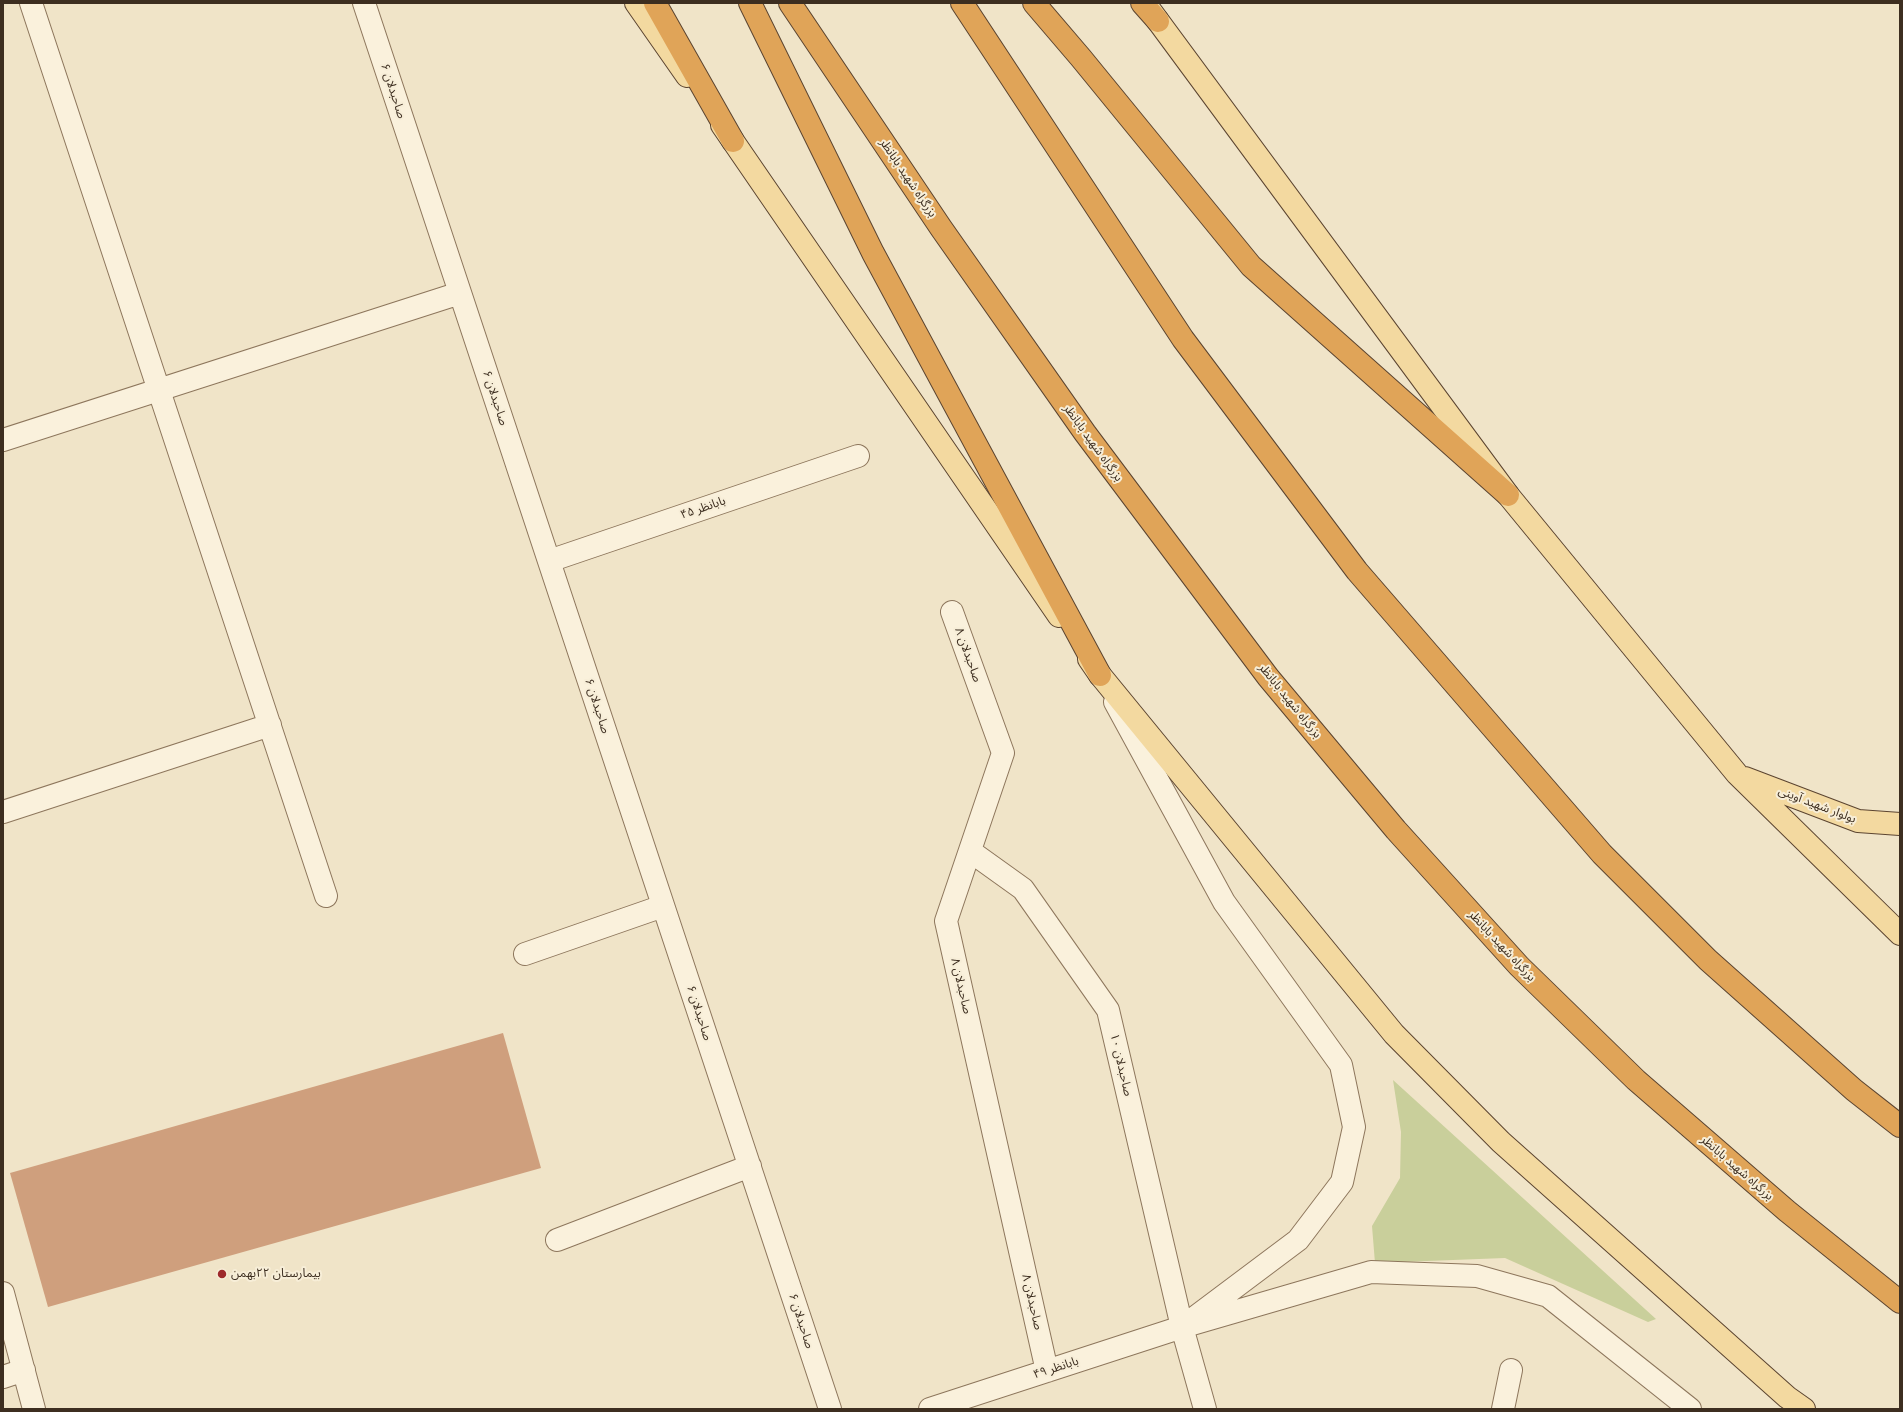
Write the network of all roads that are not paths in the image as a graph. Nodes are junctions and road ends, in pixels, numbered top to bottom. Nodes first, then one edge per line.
1 (31, 3) edge
2 (364, 3) edge
3 (636, 3) edge
4 (655, 3) edge
5 (750, 3) edge
6 (790, 3) edge
7 (962, 3) edge
8 (1034, 3) edge
9 (1143, 3) edge
10 (1158, 21) joint
11 (733, 140) junction
12 (460, 293) junction
13 (159, 390) junction
14 (3, 440) edge
15 (858, 456) dead end
16 (1508, 495) junction
17 (549, 561) junction
18 (952, 612) dead end
19 (1100, 675) junction
20 (270, 725) junction
21 (1737, 774) junction
22 (3, 812) edge
23 (1900, 824) edge
24 (970, 851) junction
25 (326, 896) dead end
26 (663, 906) junction
27 (1900, 934) edge
28 (525, 954) dead end
29 (1900, 1126) edge
30 (750, 1166) junction
31 (557, 1240) dead end
32 (3, 1293) edge
33 (1900, 1302) edge
34 (1182, 1327) junction
35 (24, 1370) junction
36 (1511, 1370) dead end
37 (1047, 1371) junction
38 (3, 1377) edge
39 (34, 1409) edge
40 (830, 1409) edge
41 (930, 1409) edge
42 (1205, 1409) edge
43 (1503, 1409) edge
44 (1690, 1409) edge
45 (1804, 1409) edge

1 - 13 street
2 - 12 street, صاحبدلان ۶
3 - 11 main road
4 - 11 highway
5 - 19 highway
6 - 33 highway, بزرگراه شهید بابانظر
7 - 29 highway
8 - 16 highway
9 - 10 highway
10 - 16 main road
11 - 19 main road
12 - 13 street
12 - 17 street, صاحبدلان ۶
13 - 14 street
13 - 20 street
15 - 17 street, بابانظر ۴۵
16 - 21 main road
17 - 26 street, صاحبدلان ۶
18 - 24 street, صاحبدلان ۸
19 - 34 street
19 - 45 main road
20 - 22 street
20 - 25 street
21 - 23 main road, بولوار شهید آوینی
21 - 27 main road
24 - 34 street, صاحبدلان ۱۰
24 - 37 street, صاحبدلان ۸
26 - 28 street
26 - 30 street, صاحبدلان ۶
30 - 31 street
30 - 40 street, صاحبدلان ۶
32 - 35 street
34 - 37 street, بابانظر ۴۹
34 - 42 street, صاحبدلان ۱۰
34 - 44 street, بابانظر ۴۹
35 - 38 street
35 - 39 street
36 - 43 street
37 - 41 street, بابانظر ۴۹

